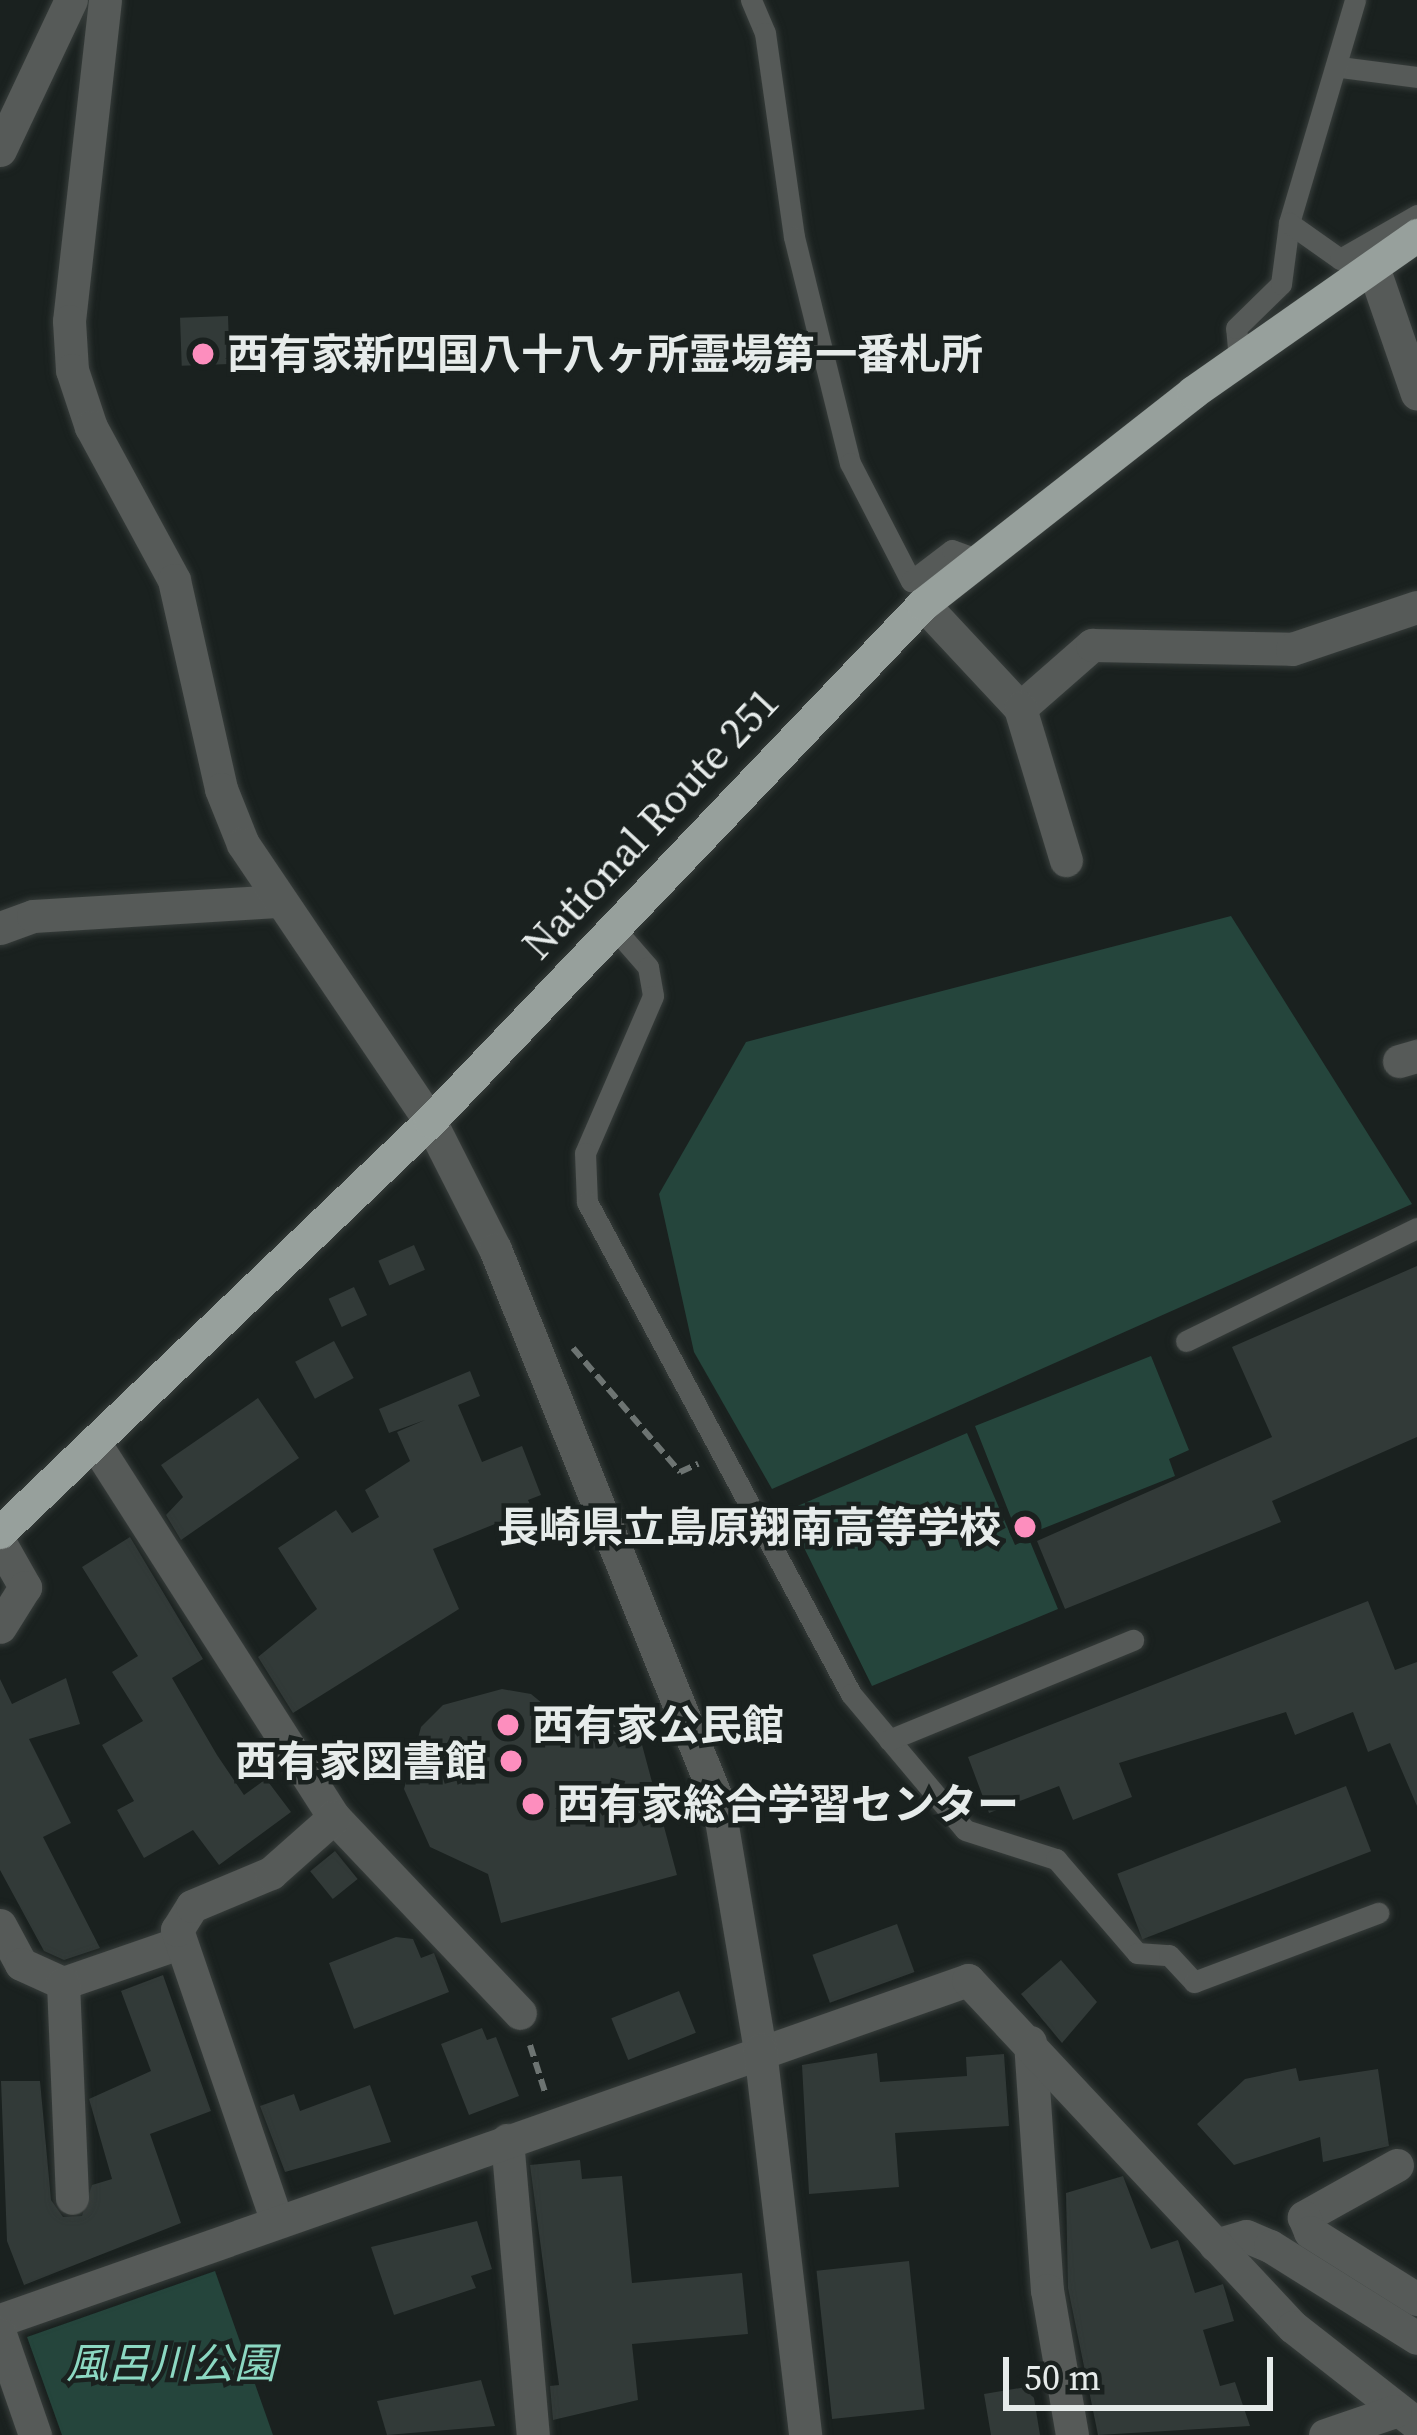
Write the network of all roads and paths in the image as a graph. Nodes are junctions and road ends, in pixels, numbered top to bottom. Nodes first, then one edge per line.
1 (71, 0) edge
2 (105, 0) edge
3 (751, 0) edge
4 (1354, 0) edge
5 (1340, 67) junction
6 (1417, 77) edge
7 (0, 151) edge
8 (1417, 215) edge
9 (1289, 223) junction
10 (1417, 236) edge
11 (1373, 267) junction
12 (1240, 360) junction
13 (1416, 388) edge
14 (980, 560) junction
15 (923, 604) junction
16 (1417, 607) edge
17 (1020, 708) junction
18 (1066, 860) dead end
19 (277, 901) junction
20 (0, 928) edge
21 (614, 928) junction
22 (430, 1121) junction
23 (1417, 1228) edge
24 (1186, 1341) dead end
25 (565, 1343) dead end
26 (94, 1442) junction
27 (680, 1472) dead end
28 (0, 1532) edge
29 (0, 1543) edge
30 (0, 1627) edge
31 (1133, 1640) dead end
32 (889, 1740) junction
33 (334, 1817) junction
34 (1378, 1912) dead end
35 (0, 1925) edge
36 (176, 1944) junction
37 (63, 1983) junction
38 (520, 2013) joint
39 (1030, 2042) junction
40 (760, 2050) junction
41 (554, 2123) junction
42 (507, 2140) junction
43 (1397, 2165) dead end
44 (72, 2198) dead end
45 (277, 2222) junction
46 (1215, 2245) junction
47 (1417, 2299) edge
48 (0, 2320) edge
49 (0, 2334) edge
50 (1417, 2338) edge
51 (1406, 2418) edge
52 (35, 2435) edge
53 (532, 2435) edge
54 (805, 2435) edge
55 (1072, 2435) edge
56 (1325, 2435) edge

1 - 7 street
2 - 19 street
3 - 14 lane
4 - 5 lane
5 - 6 lane
5 - 9 lane
8 - 9 lane
9 - 12 lane
10 - 11 highway, National Route 251
11 - 12 highway, National Route 251
11 - 13 street
12 - 14 highway, National Route 251
14 - 15 highway, National Route 251
15 - 17 street
15 - 21 highway, National Route 251
16 - 17 street
17 - 18 street
19 - 20 street
19 - 22 street
21 - 22 highway, National Route 251
21 - 32 lane
22 - 26 highway, National Route 251
22 - 40 street
23 - 24 lane
25 - 27 path
26 - 28 highway, National Route 251
26 - 33 street
29 - 30 street
31 - 32 lane
32 - 34 lane
33 - 36 street
33 - 38 street
35 - 37 street
36 - 37 street
36 - 45 street
37 - 44 street
38 - 41 path
39 - 40 street
39 - 46 street
39 - 55 street
40 - 41 street
40 - 54 street
41 - 42 street
42 - 45 street
42 - 53 street
43 - 47 street
45 - 48 street
46 - 50 street
46 - 51 street
49 - 52 street
51 - 56 street

